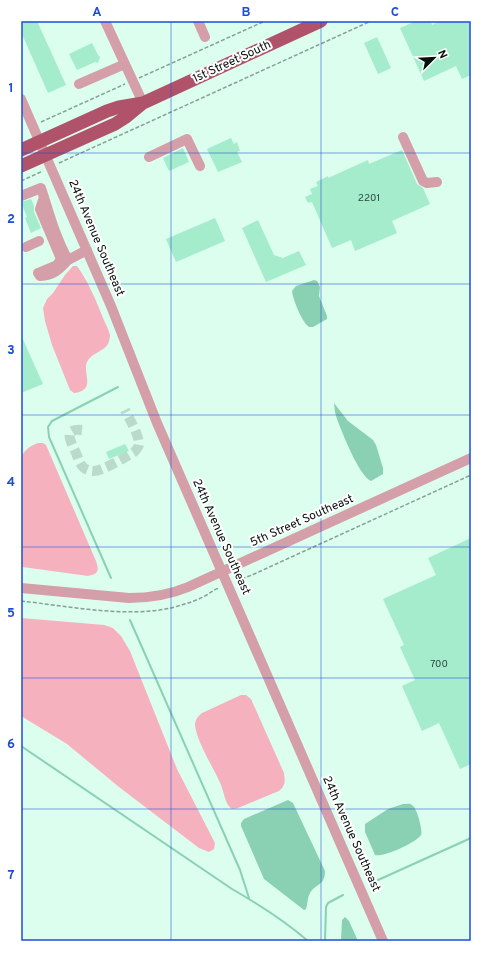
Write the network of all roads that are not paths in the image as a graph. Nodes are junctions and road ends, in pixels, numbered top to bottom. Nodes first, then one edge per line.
1 (105, 21) edge
2 (198, 21) edge
3 (321, 21) edge
4 (205, 37) dead end
5 (125, 64) junction
6 (79, 84) dead end
7 (21, 99) edge
8 (143, 102) junction
9 (403, 137) dead end
10 (40, 142) junction
11 (21, 150) edge
12 (46, 155) junction
13 (149, 157) dead end
14 (21, 166) edge
15 (200, 166) dead end
16 (437, 182) dead end
17 (21, 196) edge
18 (44, 197) junction
19 (39, 241) dead end
20 (26, 247) dead end
21 (87, 250) junction
22 (68, 260) junction
23 (52, 270) junction
24 (38, 273) dead end
25 (471, 458) edge
26 (222, 572) junction
27 (21, 588) edge
28 (384, 941) edge

1 - 5 street
2 - 4 street
3 - 8 main road, 1st Street South
5 - 6 street
5 - 8 street
7 - 10 street, 24th Avenue Southeast
8 - 10 main road, 1st Street South
8 - 12 main road, 1st Street South
9 - 16 street
10 - 11 main road, 1st Street South
10 - 12 street, 24th Avenue Southeast
12 - 14 main road, 1st Street South
12 - 21 street, 24th Avenue Southeast
13 - 15 street
17 - 18 street
18 - 22 street
18 - 23 street
19 - 20 street
21 - 22 street
21 - 26 street, 24th Avenue Southeast
22 - 23 street
23 - 24 street
25 - 26 street, 5th Street Southeast
26 - 27 street, 5th Street Southeast
26 - 28 street, 24th Avenue Southeast

